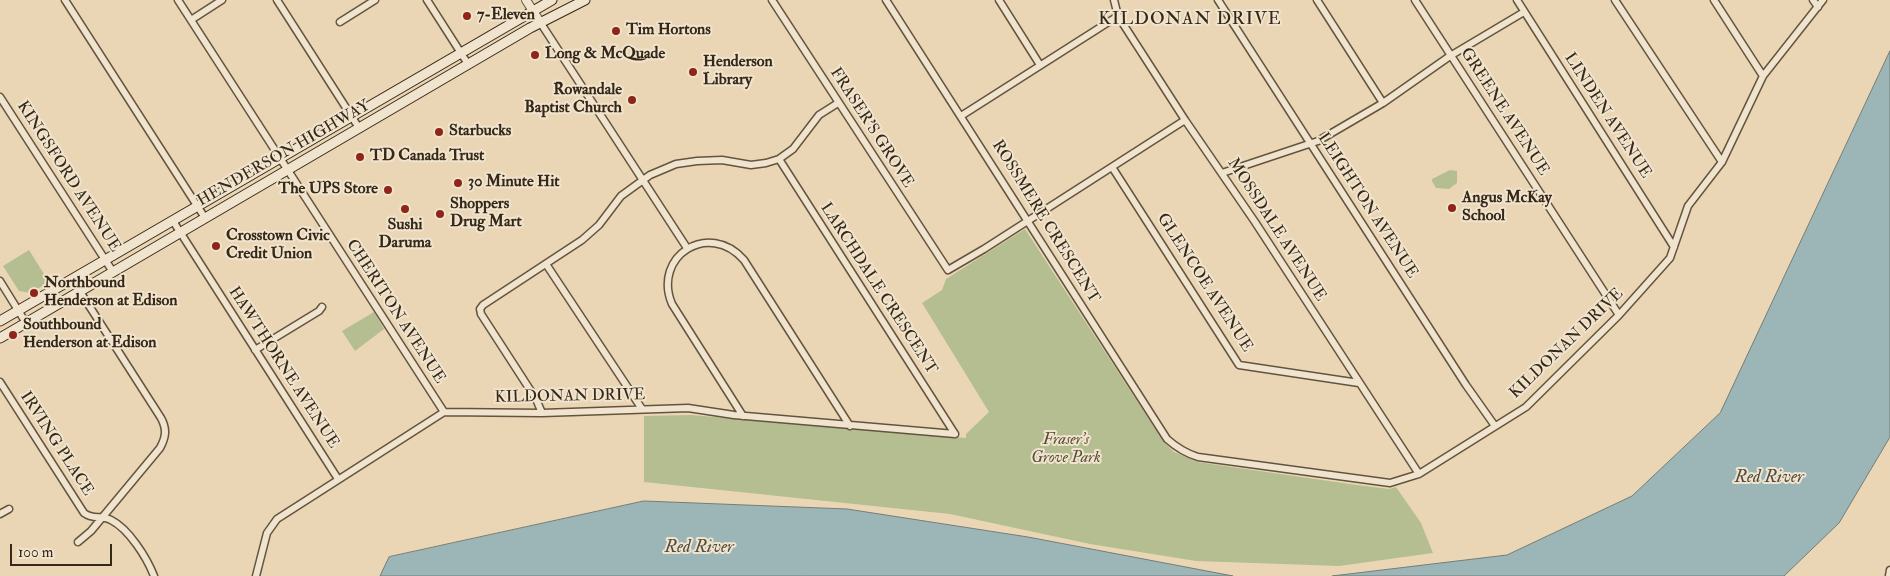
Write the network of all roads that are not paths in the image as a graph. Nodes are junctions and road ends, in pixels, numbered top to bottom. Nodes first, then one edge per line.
1 (65, 0) edge
2 (178, 0) edge
3 (222, 0) edge
4 (277, 0) edge
5 (375, 0) edge
6 (427, 0) edge
7 (526, 0) edge
8 (552, 0) edge
9 (585, 0) edge
10 (772, 0) edge
11 (886, 0) edge
12 (998, 0) edge
13 (1114, 0) edge
14 (1218, 0) edge
15 (1317, 0) edge
16 (1415, 0) edge
17 (1516, 0) edge
18 (1615, 0) edge
19 (1714, 0) edge
20 (1813, 0) edge
21 (1823, 0) edge
22 (1818, 7) junction
23 (533, 10) junction
24 (1524, 12) junction
25 (1118, 16) junction
26 (190, 20) junction
27 (340, 22) dead end
28 (540, 22) junction
29 (461, 52) junction
30 (1450, 56) junction
31 (468, 64) junction
32 (1040, 65) junction
33 (1763, 76) junction
34 (0, 97) edge
35 (838, 103) junction
36 (1383, 103) junction
37 (352, 116) junction
38 (961, 116) junction
39 (1185, 120) junction
40 (359, 128) junction
41 (1310, 144) junction
42 (280, 158) junction
43 (778, 159) junction
44 (1722, 162) junction
45 (1112, 167) junction
46 (288, 170) junction
47 (1222, 173) junction
48 (642, 180) junction
49 (198, 206) junction
50 (205, 218) junction
51 (173, 221) junction
52 (1027, 221) junction
53 (180, 233) junction
54 (1674, 247) junction
55 (687, 248) junction
56 (105, 260) junction
57 (546, 264) junction
58 (113, 272) junction
59 (0, 281) edge
60 (79, 290) junction
61 (322, 307) dead end
62 (18, 309) junction
63 (1619, 315) junction
64 (0, 321) edge
65 (26, 323) junction
66 (0, 338) edge
67 (255, 350) junction
68 (0, 382) edge
69 (1359, 382) junction
70 (642, 409) junction
71 (444, 412) junction
72 (542, 413) junction
73 (743, 416) junction
74 (850, 426) junction
75 (1494, 426) junction
76 (955, 434) joint
77 (1185, 453) joint
78 (1419, 474) junction
79 (338, 479) junction
80 (9, 509) dead end
81 (0, 514) edge
82 (102, 518) junction
83 (78, 542) dead end
84 (1890, 570) edge
85 (154, 576) edge
86 (256, 576) edge
87 (1889, 576) edge

1 - 49 street
2 - 26 street, CHERITON AVENUE
3 - 26 street
4 - 37 street
5 - 27 street
6 - 29 street
7 - 23 street
8 - 23 main road, HENDERSON HIGHWAY
9 - 28 main road, HENDERSON HIGHWAY
10 - 35 street, FRASER'S GROVE
11 - 38 street, ROSSMERE CRESCENT
12 - 32 street
13 - 25 street, MOSSDALE AVENUE
14 - 41 street, LEIGHTON AVENUE
15 - 36 street
16 - 30 street, GREENE AVENUE
17 - 24 street, LINDEN AVENUE
18 - 44 street
19 - 33 street
20 - 22 street
21 - 22 street, KILDONAN DRIVE
22 - 33 street, KILDONAN DRIVE
23 - 28 street
23 - 29 main road, HENDERSON HIGHWAY
24 - 30 street
24 - 54 street, LINDEN AVENUE
25 - 32 street
25 - 39 street, MOSSDALE AVENUE
26 - 42 street, CHERITON AVENUE
28 - 31 main road, HENDERSON HIGHWAY
28 - 48 street
29 - 31 street
29 - 37 main road, HENDERSON HIGHWAY
30 - 36 street
30 - 63 street, GREENE AVENUE
31 - 40 main road, HENDERSON HIGHWAY
32 - 38 street
33 - 44 street, KILDONAN DRIVE
34 - 56 street, KINGSFORD AVENUE
35 - 43 street
35 - 52 street, FRASER'S GROVE
36 - 41 street
37 - 40 street
37 - 42 main road, HENDERSON HIGHWAY
38 - 52 street, ROSSMERE CRESCENT
39 - 45 street
39 - 47 street, MOSSDALE AVENUE
40 - 46 main road, HENDERSON HIGHWAY
41 - 47 street
41 - 75 street, LEIGHTON AVENUE
42 - 46 street, CHERITON AVENUE
42 - 49 main road, HENDERSON HIGHWAY
43 - 48 street
43 - 76 street, LARCHDALE CRESCENT
44 - 54 street, KILDONAN DRIVE
45 - 52 street
45 - 69 street, GLENCOE AVENUE
46 - 50 main road, HENDERSON HIGHWAY
46 - 71 street, CHERITON AVENUE
47 - 69 street, MOSSDALE AVENUE
48 - 55 street
48 - 57 street
49 - 50 street
49 - 51 main road, HENDERSON HIGHWAY
50 - 53 main road, HENDERSON HIGHWAY
51 - 53 street, HAWTHORNE AVENUE
51 - 56 main road, HENDERSON HIGHWAY
52 - 77 street, ROSSMERE CRESCENT
53 - 58 main road, HENDERSON HIGHWAY
53 - 67 street, HAWTHORNE AVENUE
54 - 63 street, KILDONAN DRIVE
55 - 73 street
55 - 74 street
56 - 58 street, KINGSFORD AVENUE
56 - 62 main road, HENDERSON HIGHWAY
57 - 70 street
57 - 72 street
58 - 60 main road, HENDERSON HIGHWAY
59 - 62 street
60 - 65 main road, HENDERSON HIGHWAY
60 - 82 street
61 - 67 street
62 - 64 main road, HENDERSON HIGHWAY
62 - 65 street
63 - 75 street, KILDONAN DRIVE
65 - 66 main road, HENDERSON HIGHWAY
67 - 79 street, HAWTHORNE AVENUE
68 - 82 street, IRVING PLACE
69 - 78 street, MOSSDALE AVENUE
70 - 72 street, KILDONAN DRIVE
70 - 73 street, KILDONAN DRIVE
71 - 72 street, KILDONAN DRIVE
71 - 79 street
73 - 74 street, KILDONAN DRIVE
74 - 76 street, KILDONAN DRIVE
75 - 78 street, KILDONAN DRIVE
77 - 78 street, KILDONAN DRIVE
79 - 86 street
80 - 81 street
82 - 83 street
82 - 85 street, IRVING PLACE
84 - 87 street

